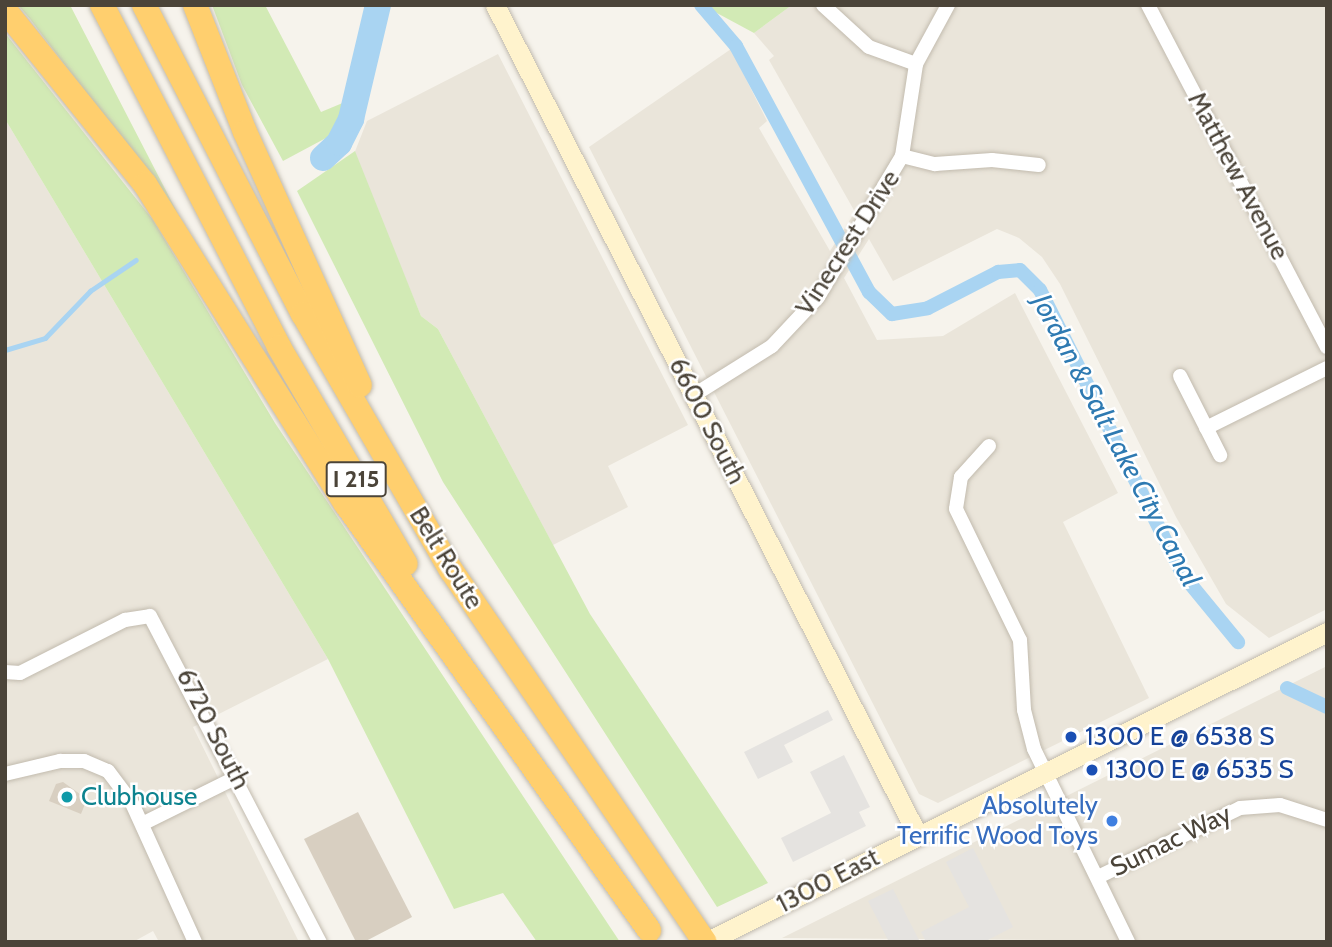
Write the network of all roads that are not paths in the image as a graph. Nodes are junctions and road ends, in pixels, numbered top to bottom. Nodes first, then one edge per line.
1 (102, 5) edge
2 (144, 5) edge
3 (195, 5) edge
4 (495, 5) edge
5 (823, 5) edge
6 (948, 5) edge
7 (1149, 5) edge
8 (5, 10) edge
9 (916, 64) junction
10 (902, 156) junction
11 (1039, 165) dead end
12 (1327, 347) edge
13 (1327, 368) edge
14 (1180, 376) dead end
15 (694, 395) junction
16 (1206, 428) junction
17 (989, 446) dead end
18 (1220, 455) dead end
19 (423, 522) junction
20 (1327, 632) edge
21 (5, 672) edge
22 (1044, 773) junction
23 (5, 774) edge
24 (237, 777) junction
25 (1327, 820) edge
26 (142, 824) junction
27 (918, 836) junction
28 (1098, 877) junction
29 (653, 936) edge
30 (195, 942) edge
31 (320, 942) edge
32 (705, 942) edge
33 (1129, 942) edge

1 - 29 highway, Belt Route / I 215
2 - 19 highway, Belt Route / I 215
3 - 19 highway
4 - 15 main road, 6600 South
5 - 9 street
6 - 9 street, Vinecrest Drive
7 - 12 street, Matthew Avenue
8 - 29 highway
9 - 10 street, Vinecrest Drive
10 - 11 street
10 - 15 street, Vinecrest Drive
13 - 16 street
14 - 16 street
15 - 27 main road, 6600 South
16 - 18 street
17 - 22 street
19 - 32 highway, Belt Route / I 215
20 - 22 main road, 1300 East
21 - 24 street, 6720 South
22 - 27 main road, 1300 East
22 - 28 street
23 - 26 street
24 - 26 street
24 - 31 street, 6720 South
25 - 28 street, Sumac Way
26 - 30 street
27 - 32 main road, 1300 East
28 - 33 street

